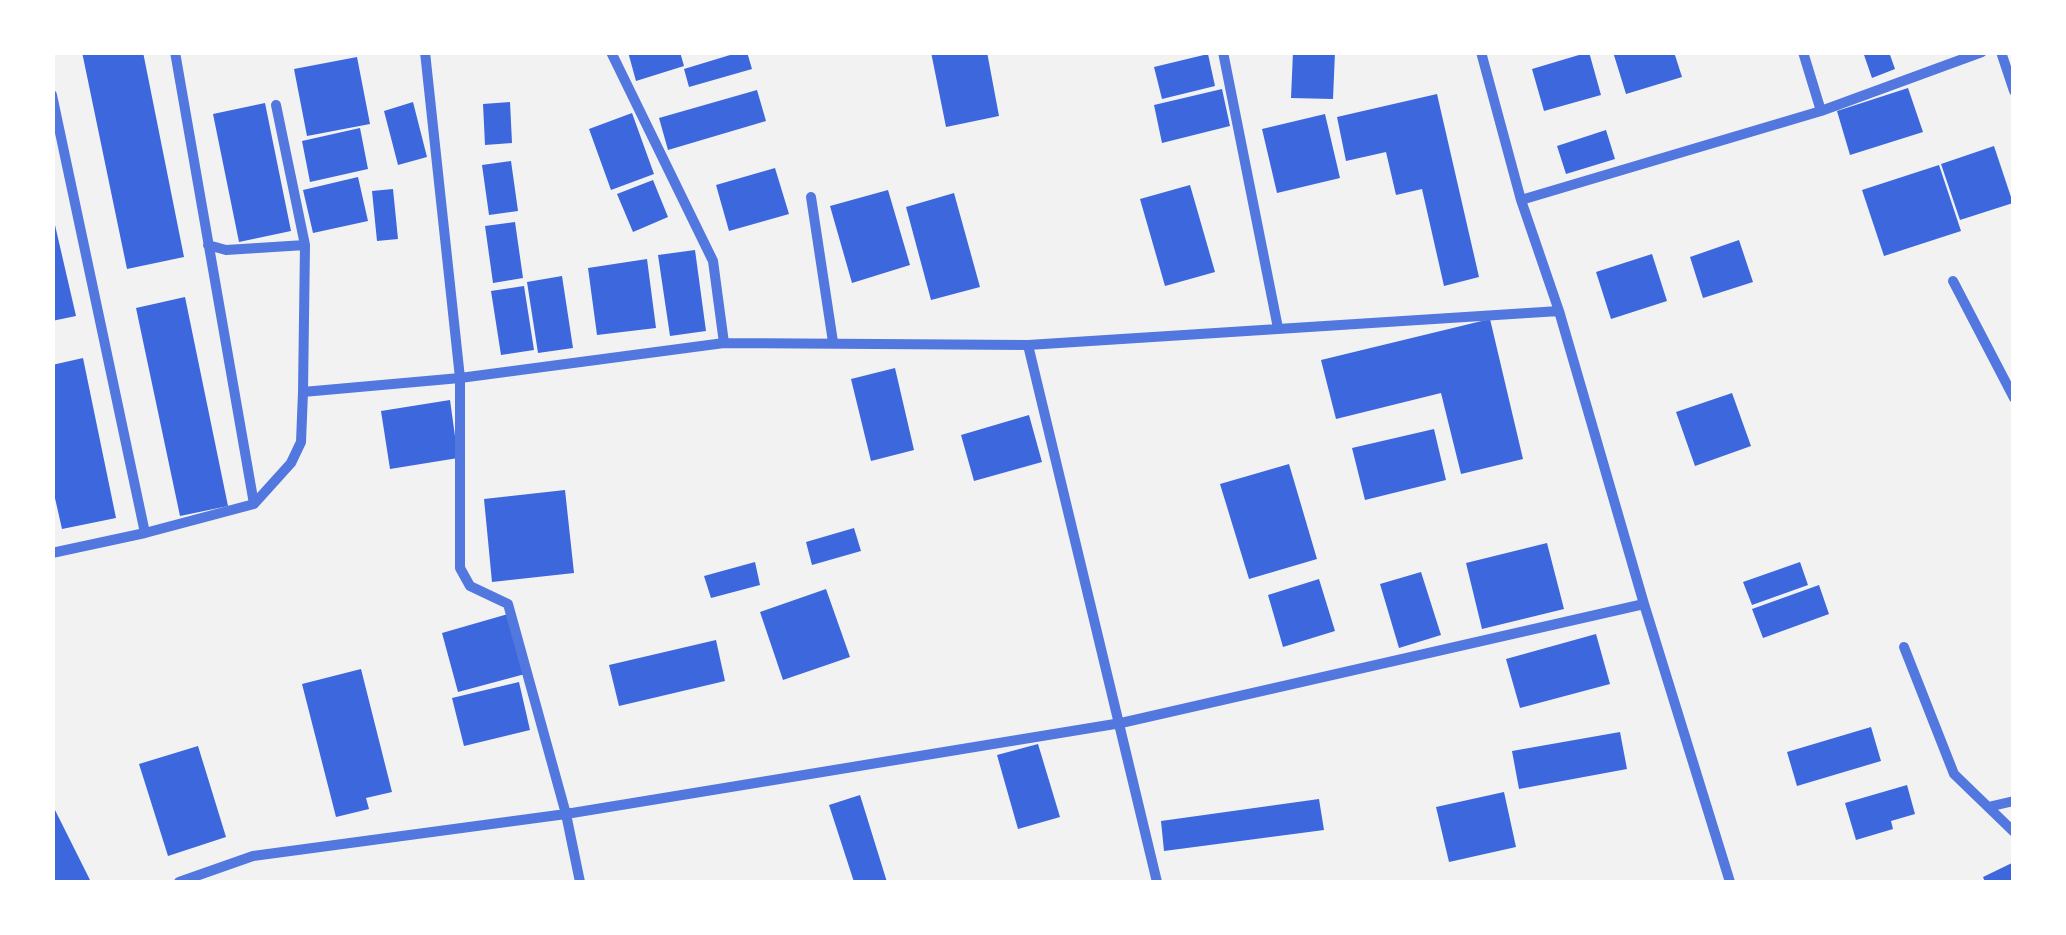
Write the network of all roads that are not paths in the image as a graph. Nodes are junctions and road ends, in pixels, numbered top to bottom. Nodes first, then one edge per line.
1 (175, 52) edge
2 (425, 52) edge
3 (611, 52) edge
4 (1224, 52) edge
5 (1481, 52) edge
6 (1803, 52) edge
7 (1982, 52) edge
8 (2001, 52) edge
9 (2014, 91) edge
10 (52, 95) edge
11 (276, 105) dead end
12 (1821, 110) junction
13 (812, 196) dead end
14 (1521, 200) junction
15 (208, 245) junction
16 (305, 245) junction
17 (1953, 280) dead end
18 (1560, 311) junction
19 (1278, 328) junction
20 (834, 342) junction
21 (724, 343) junction
22 (1028, 345) junction
23 (460, 378) junction
24 (303, 392) junction
25 (2014, 398) edge
26 (254, 504) junction
27 (145, 533) junction
28 (52, 553) edge
29 (1644, 604) junction
30 (1904, 646) dead end
31 (1121, 723) junction
32 (2014, 801) edge
33 (1988, 807) junction
34 (566, 814) junction
35 (2014, 832) edge
36 (180, 882) edge
37 (580, 882) edge
38 (1156, 882) edge
39 (1730, 882) edge

1 - 15 street
2 - 23 street
3 - 21 street
4 - 19 street
5 - 14 street
6 - 12 street
7 - 12 street
8 - 9 street
10 - 27 street
11 - 16 street
12 - 14 street
13 - 20 street
14 - 18 street
15 - 16 street
15 - 26 street
16 - 24 street
17 - 25 street
18 - 19 street
18 - 29 street
19 - 22 street
20 - 21 street
20 - 22 street
21 - 23 street
22 - 31 street
23 - 24 street
23 - 34 street
24 - 26 street
26 - 27 street
27 - 28 street
29 - 31 street
29 - 39 street
30 - 33 street
31 - 34 street
31 - 38 street
32 - 33 street
33 - 35 street
34 - 36 street
34 - 37 street

